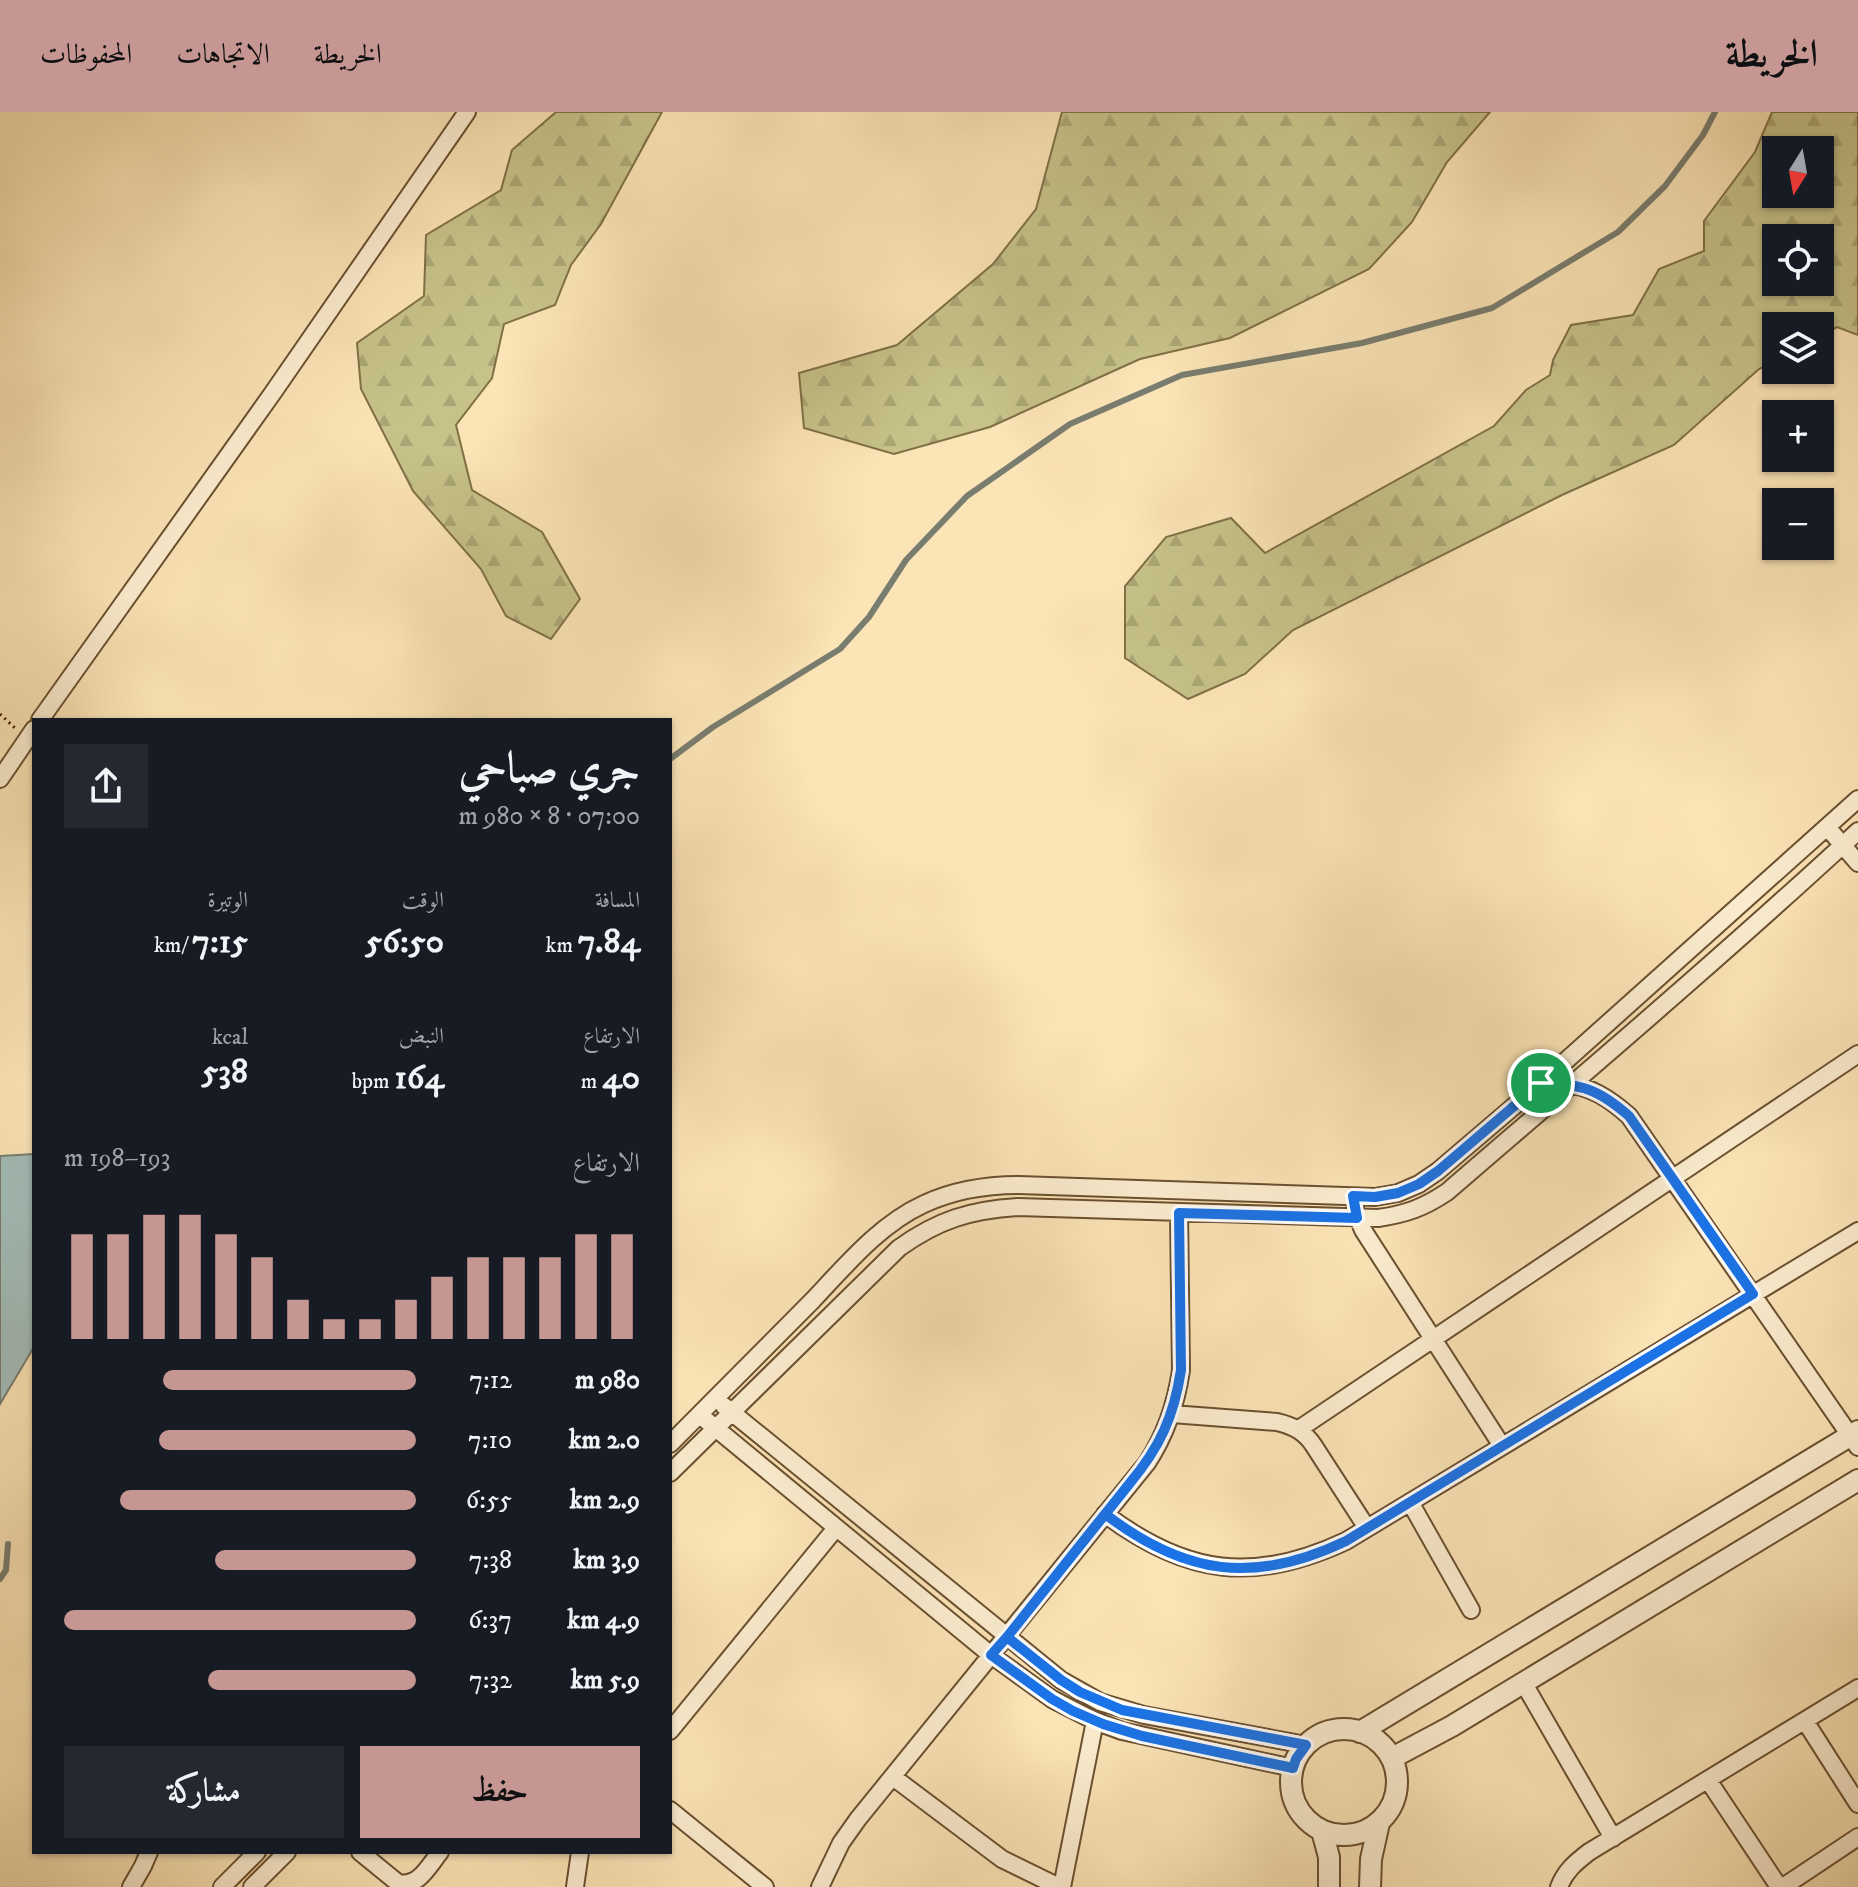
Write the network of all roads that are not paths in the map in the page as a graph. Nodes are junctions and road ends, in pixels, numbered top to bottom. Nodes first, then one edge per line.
1 (467, 112) edge
2 (41, 718) edge
3 (32, 732) edge
4 (0, 779) edge
5 (1858, 799) edge
6 (1827, 827) junction
7 (1858, 831) edge
8 (1843, 845) junction
9 (1858, 863) edge
10 (1858, 1054) edge
11 (1541, 1083) junction
12 (1571, 1084) junction
13 (1673, 1177) junction
14 (1353, 1196) junction
15 (1179, 1213) junction
16 (1357, 1218) junction
17 (1858, 1231) edge
18 (1753, 1294) junction
19 (1432, 1339) junction
20 (715, 1399) junction
21 (731, 1412) junction
22 (699, 1414) junction
23 (1172, 1414) junction
24 (715, 1428) junction
25 (1299, 1429) junction
26 (1856, 1438) edge
27 (672, 1442) edge
28 (1502, 1446) junction
29 (672, 1471) edge
30 (1858, 1480) edge
31 (1410, 1502) junction
32 (1105, 1514) junction
33 (836, 1528) junction
34 (1367, 1528) junction
35 (1471, 1610) dead end
36 (1007, 1637) junction
37 (991, 1655) junction
38 (1519, 1684) junction
39 (1858, 1688) edge
40 (1808, 1719) junction
41 (1099, 1723) junction
42 (672, 1729) edge
43 (1360, 1732) junction
44 (1306, 1745) junction
45 (1392, 1758) junction
46 (1293, 1768) junction
47 (893, 1777) junction
48 (1708, 1780) junction
49 (1858, 1790) edge
50 (1858, 1804) edge
51 (672, 1812) edge
52 (1379, 1823) junction
53 (1322, 1831) junction
54 (1858, 1837) edge
55 (1609, 1840) junction
56 (1858, 1848) edge
57 (148, 1854) edge
58 (255, 1854) edge
59 (285, 1854) edge
60 (362, 1854) edge
61 (438, 1854) edge
62 (580, 1854) edge
63 (131, 1887) edge
64 (222, 1887) edge
65 (252, 1887) edge
66 (575, 1887) edge
67 (765, 1887) edge
68 (820, 1887) edge
69 (1061, 1887) edge
70 (1071, 1887) edge
71 (1329, 1887) edge
72 (1370, 1887) edge
73 (1559, 1887) edge
74 (1781, 1887) edge
75 (1799, 1887) edge

1 - 2 street
3 - 4 street
5 - 6 street
6 - 8 street
6 - 11 street
7 - 8 street
8 - 9 street
8 - 12 street
10 - 13 street
11 - 12 street
11 - 14 street
12 - 13 street
12 - 16 street
13 - 18 street
13 - 19 street
14 - 16 street
14 - 20 street
15 - 16 street
15 - 21 street
15 - 23 street
16 - 19 street
17 - 18 street
18 - 26 street
18 - 28 street
19 - 25 street
19 - 28 street
20 - 21 street
20 - 22 street
21 - 24 street
21 - 36 street
22 - 24 street
22 - 27 street
23 - 25 street
23 - 32 street
24 - 29 street
24 - 33 street
25 - 34 street
26 - 43 street
28 - 31 street
30 - 38 street
31 - 34 street
31 - 35 street
32 - 34 street
32 - 36 street
33 - 37 street
33 - 42 street
36 - 37 street
36 - 44 street
37 - 41 street
37 - 47 street
38 - 45 street
38 - 55 street
39 - 40 street
40 - 48 street
40 - 49 street
40 - 50 street
41 - 46 street
41 - 69 street
41 - 70 street
43 - 44 street
43 - 45 street
44 - 46 street
45 - 52 street
46 - 53 street
47 - 68 street
47 - 69 street
48 - 55 street
48 - 74 street
51 - 67 street
52 - 53 street
52 - 72 street
53 - 71 street
54 - 74 street
55 - 73 street
56 - 75 street
57 - 63 street
58 - 64 street
59 - 65 street
60 - 61 street
62 - 66 street

